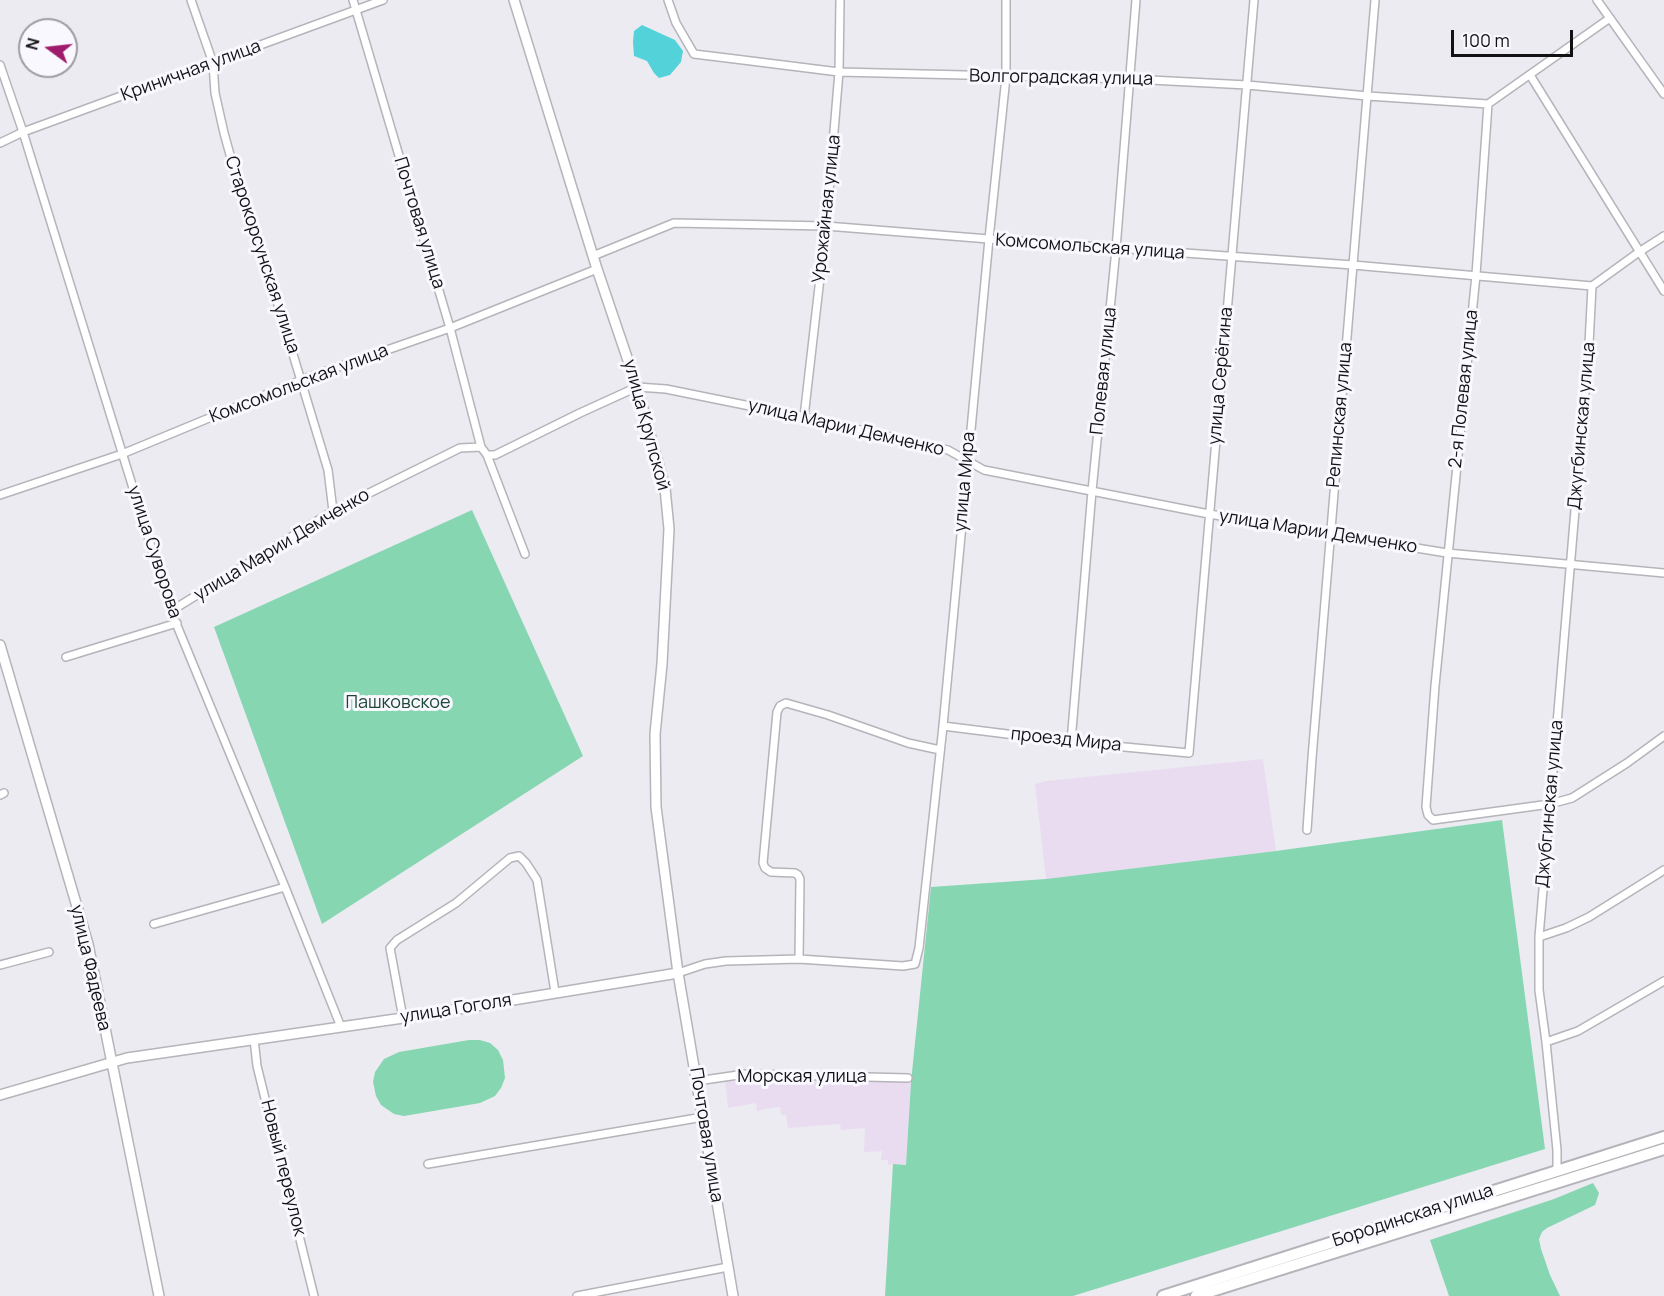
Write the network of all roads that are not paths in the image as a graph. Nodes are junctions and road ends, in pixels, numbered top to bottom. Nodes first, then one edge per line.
1 (191, 0) edge
2 (353, 0) edge
3 (383, 0) edge
4 (514, 0) edge
5 (668, 0) edge
6 (840, 0) edge
7 (1006, 0) edge
8 (1136, 0) edge
9 (1254, 0) edge
10 (1375, 0) edge
11 (1597, 0) edge
12 (356, 10) junction
13 (1610, 18) junction
14 (213, 63) junction
15 (0, 65) edge
16 (839, 72) junction
17 (1530, 75) junction
18 (1006, 77) junction
19 (1131, 79) junction
20 (1247, 85) junction
21 (1664, 94) edge
22 (1368, 96) junction
23 (1488, 104) junction
24 (22, 132) junction
25 (0, 143) edge
26 (826, 226) junction
27 (1664, 236) edge
28 (988, 239) junction
29 (1116, 249) junction
30 (1639, 252) junction
31 (593, 256) junction
32 (1232, 257) junction
33 (1353, 265) junction
34 (597, 268) junction
35 (1476, 275) junction
36 (1592, 286) junction
37 (1664, 291) edge
38 (450, 328) junction
39 (301, 380) junction
40 (637, 387) junction
41 (804, 417) junction
42 (481, 447) junction
43 (122, 454) junction
44 (487, 455) junction
45 (968, 460) junction
46 (1092, 491) junction
47 (0, 495) edge
48 (333, 511) junction
49 (1209, 514) junction
50 (1330, 534) junction
51 (1447, 553) junction
52 (525, 554) dead end
53 (1571, 566) junction
54 (1664, 573) edge
55 (171, 611) junction
56 (177, 623) junction
57 (0, 645) edge
58 (66, 657) dead end
59 (943, 726) junction
60 (1664, 736) edge
61 (1071, 742) junction
62 (940, 750) junction
63 (1189, 753) joint
64 (1550, 804) junction
65 (1307, 830) dead end
66 (1664, 870) edge
67 (285, 887) junction
68 (154, 924) dead end
69 (1539, 937) junction
70 (49, 952) dead end
71 (799, 959) junction
72 (915, 964) joint
73 (0, 965) edge
74 (678, 974) junction
75 (1664, 981) edge
76 (555, 992) junction
77 (402, 1018) junction
78 (341, 1027) junction
79 (254, 1039) junction
80 (1546, 1042) junction
81 (111, 1062) junction
82 (908, 1078) dead end
83 (697, 1080) junction
84 (0, 1095) edge
85 (703, 1117) junction
86 (1664, 1137) edge
87 (1664, 1149) edge
88 (428, 1164) dead end
89 (1557, 1171) junction
90 (728, 1268) junction
91 (159, 1296) edge
92 (314, 1296) edge
93 (577, 1296) edge
94 (733, 1296) edge
95 (1163, 1296) edge
96 (1196, 1296) edge

1 - 14 street, Старокорсунская улица
2 - 12 street, Почтовая улица
3 - 12 street, Криничная улица
4 - 31 street, улица Крупской
5 - 16 street, Волгоградская улица
6 - 16 street, Урожайная улица
7 - 18 street, улица Мира
8 - 19 street, Полевая улица
9 - 20 street, улица Серёгина
10 - 22 street, Репинская улица
11 - 13 street
12 - 14 street, Криничная улица
12 - 38 street, Почтовая улица
13 - 17 street
13 - 21 street
14 - 24 street, Криничная улица
14 - 39 street, Старокорсунская улица
15 - 24 street, улица Суворова
16 - 18 street, Волгоградская улица
16 - 26 street, Урожайная улица
17 - 23 street
17 - 30 street
18 - 19 street, Волгоградская улица
18 - 28 street, улица Мира
19 - 20 street, Волгоградская улица
19 - 29 street, Полевая улица
20 - 22 street, Волгоградская улица
20 - 32 street, улица Серёгина
22 - 23 street, Волгоградская улица
22 - 33 street, Репинская улица
23 - 35 street, 2-я Полевая улица
24 - 25 street, Криничная улица
24 - 43 street, улица Суворова
26 - 28 street, Комсомольская улица
26 - 31 street, Комсомольская улица
26 - 41 street, Урожайная улица
27 - 30 street
28 - 29 street, Комсомольская улица
28 - 45 street, улица Мира
29 - 32 street, Комсомольская улица
29 - 46 street, Полевая улица
30 - 36 street
30 - 37 street
31 - 34 street, улица Крупской
32 - 33 street, Комсомольская улица
32 - 49 street, улица Серёгина
33 - 35 street, Комсомольская улица
33 - 50 street, Репинская улица
34 - 38 street, Комсомольская улица
34 - 40 street, улица Крупской
35 - 36 street, Комсомольская улица
35 - 51 street, 2-я Полевая улица
36 - 53 street, Джугбинская улица
38 - 39 street, Комсомольская улица
38 - 42 street, Почтовая улица
39 - 43 street, Комсомольская улица
39 - 48 street, Старокорсунская улица
40 - 41 street, улица Марии Демченко
40 - 44 street, улица Марии Демченко
40 - 74 street, улица Крупской
41 - 45 street, улица Марии Демченко
42 - 44 street
42 - 48 street, улица Марии Демченко
43 - 47 street, Комсомольская улица
43 - 55 street, улица Суворова
44 - 52 street
45 - 46 street, улица Марии Демченко
45 - 59 street, улица Мира
46 - 49 street, улица Марии Демченко
46 - 61 street, Полевая улица
48 - 55 street, улица Марии Демченко
49 - 50 street, улица Марии Демченко
49 - 63 street, улица Серёгина
50 - 51 street, улица Марии Демченко
50 - 65 street, Репинская улица
51 - 53 street, улица Марии Демченко
51 - 64 street, 2-я Полевая улица
53 - 54 street, улица Марии Демченко
53 - 64 street, Джубгинская улица
55 - 56 street, улица Суворова
56 - 58 street
56 - 67 street, улица Суворова
57 - 81 street, улица Фадеева
59 - 61 street, проезд Мира
59 - 62 street, улица Мира
60 - 64 street
61 - 63 street, проезд Мира
62 - 71 street
62 - 72 street, улица Мира
64 - 69 street, Джубгинская улица
66 - 69 street
67 - 68 street
67 - 78 street, улица Суворова
69 - 80 street, Джубгинская улица
70 - 73 street
71 - 72 street, улица Гоголя
71 - 74 street, улица Гоголя
74 - 76 street, улица Гоголя
74 - 83 street, Почтовая улица
75 - 80 street
76 - 77 street, улица Гоголя
76 - 77 street
77 - 78 street, улица Гоголя
78 - 79 street, улица Гоголя
79 - 81 street, улица Гоголя
79 - 92 street, Новый переулок
80 - 89 street, Джубгинская улица
81 - 84 street, улица Гоголя
81 - 91 street, улица Фадеева
82 - 83 street, Морская улица
83 - 85 street, Почтовая улица
85 - 88 street
85 - 90 street, Почтовая улица
86 - 89 main road, Бородинская улица
87 - 96 main road, Бородинская улица
89 - 95 main road, Бородинская улица
90 - 93 street
90 - 94 street, Почтовая улица

